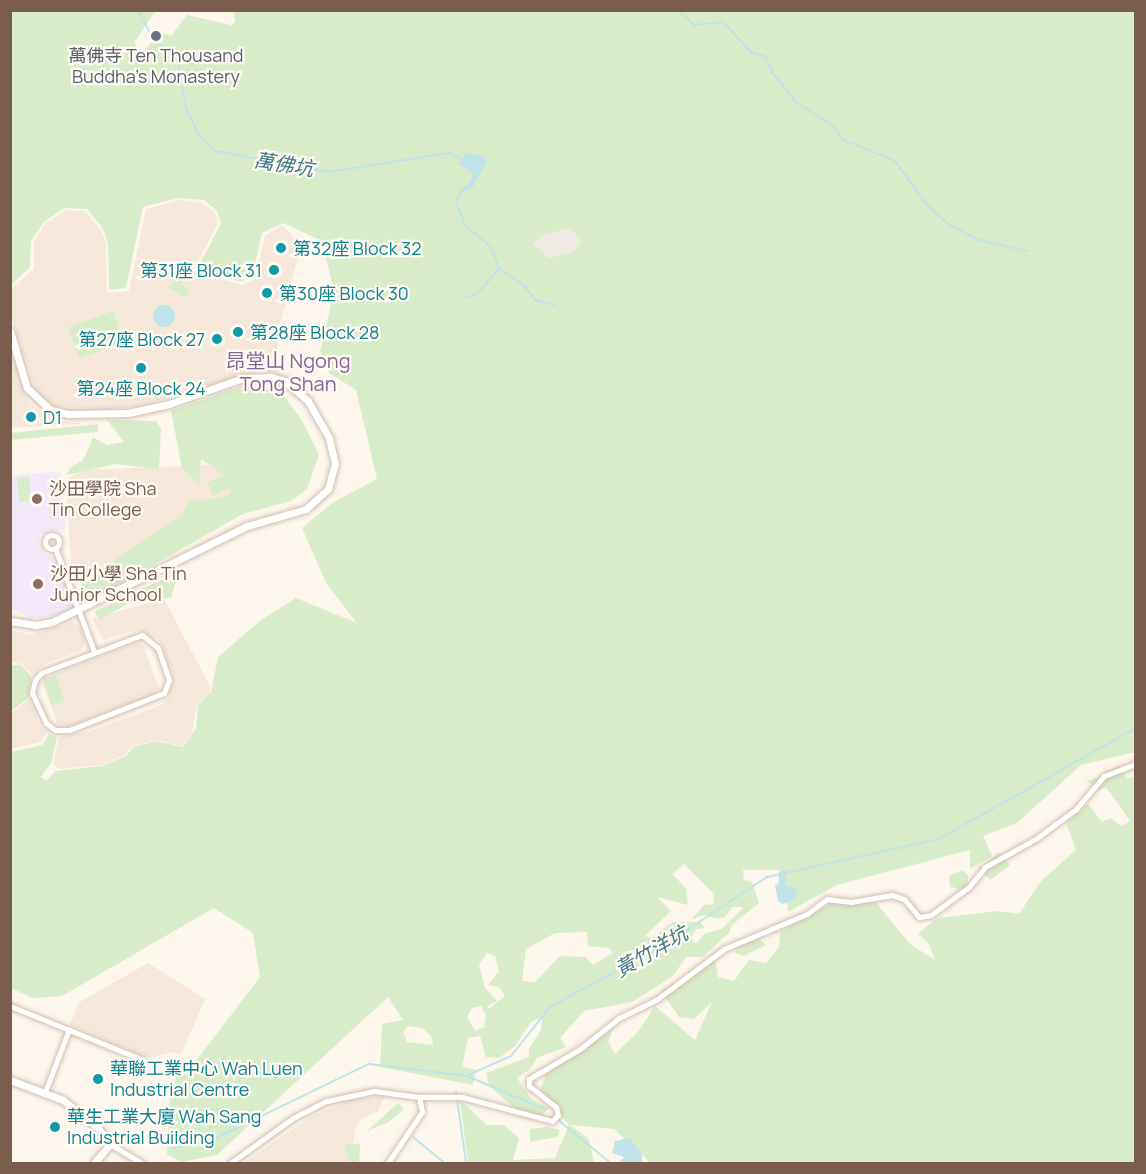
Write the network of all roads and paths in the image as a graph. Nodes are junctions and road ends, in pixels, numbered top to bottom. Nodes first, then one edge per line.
1 (10, 331) edge
2 (55, 548) dead end
3 (81, 610) junction
4 (10, 621) edge
5 (94, 651) junction
6 (1136, 764) edge
7 (10, 1006) edge
8 (69, 1029) junction
9 (143, 1060) dead end
10 (10, 1080) edge
11 (45, 1092) junction
12 (419, 1097) junction
13 (110, 1144) junction
14 (93, 1164) edge
15 (143, 1164) edge
16 (229, 1164) edge
17 (387, 1164) edge

1 - 3 street
2 - 3 street
3 - 4 street
3 - 5 street
5 - 5 street
6 - 12 street
7 - 8 street
8 - 9 street
8 - 11 street
10 - 11 street
11 - 13 street
12 - 16 street
12 - 17 street
13 - 14 street
13 - 15 street

